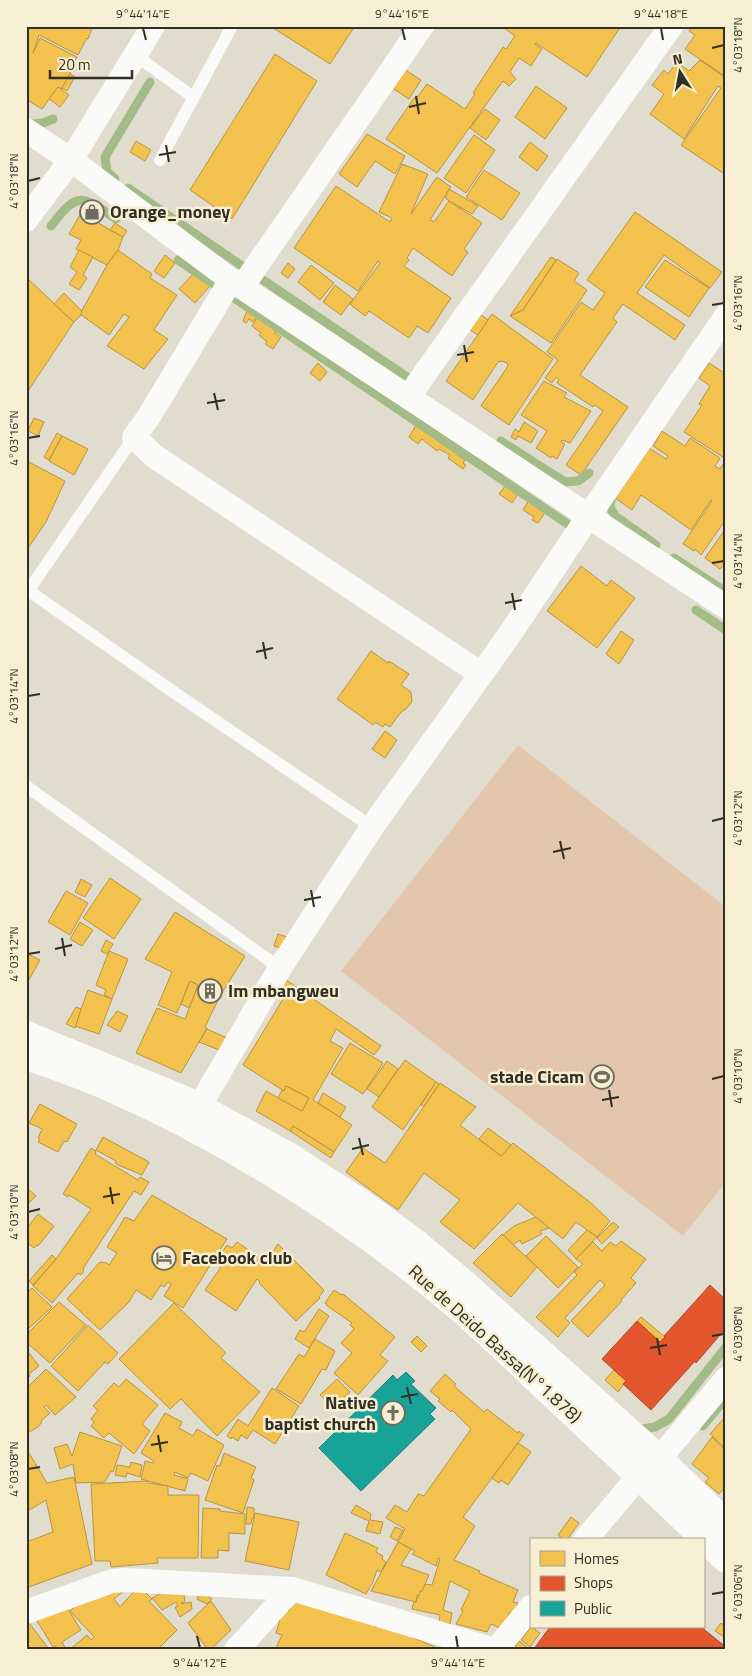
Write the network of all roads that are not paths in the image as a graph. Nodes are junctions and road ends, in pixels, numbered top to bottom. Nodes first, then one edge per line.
1 (153, 26) edge
2 (232, 26) edge
3 (422, 26) edge
4 (671, 26) edge
5 (136, 55) junction
6 (193, 98) junction
7 (26, 130) edge
8 (71, 160) junction
9 (160, 160) dead end
10 (26, 220) edge
11 (236, 284) junction
12 (726, 316) edge
13 (409, 396) junction
14 (134, 438) junction
15 (588, 517) junction
16 (27, 592) edge
17 (726, 607) edge
18 (481, 674) junction
19 (26, 786) edge
20 (372, 827) junction
21 (280, 968) junction
22 (26, 1035) edge
23 (26, 1056) edge
24 (199, 1107) junction
25 (726, 1379) edge
26 (649, 1467) junction
27 (726, 1524) edge
28 (587, 1538) edge
29 (726, 1559) edge
30 (292, 1589) junction
31 (530, 1608) edge
32 (26, 1612) edge
33 (236, 1650) edge
34 (496, 1650) edge

1 - 5 street
2 - 6 lane
3 - 11 street
4 - 13 street
5 - 6 lane
5 - 8 street
6 - 9 lane
7 - 8 street
8 - 10 street
8 - 11 street
11 - 13 street
11 - 14 street
12 - 15 street
13 - 15 street
14 - 16 lane
14 - 18 street
15 - 17 street
15 - 18 street
16 - 20 lane
18 - 20 street
19 - 21 lane
20 - 21 street
21 - 24 street
22 - 24 main road
23 - 26 main road, Rue de Deido Bassa(N°1.878)
24 - 26 main road
25 - 26 street
26 - 27 main road
26 - 28 street
26 - 29 main road, Rue de Deido Bassa(N°1.878)
30 - 32 street
30 - 33 street
30 - 34 street
31 - 34 street

